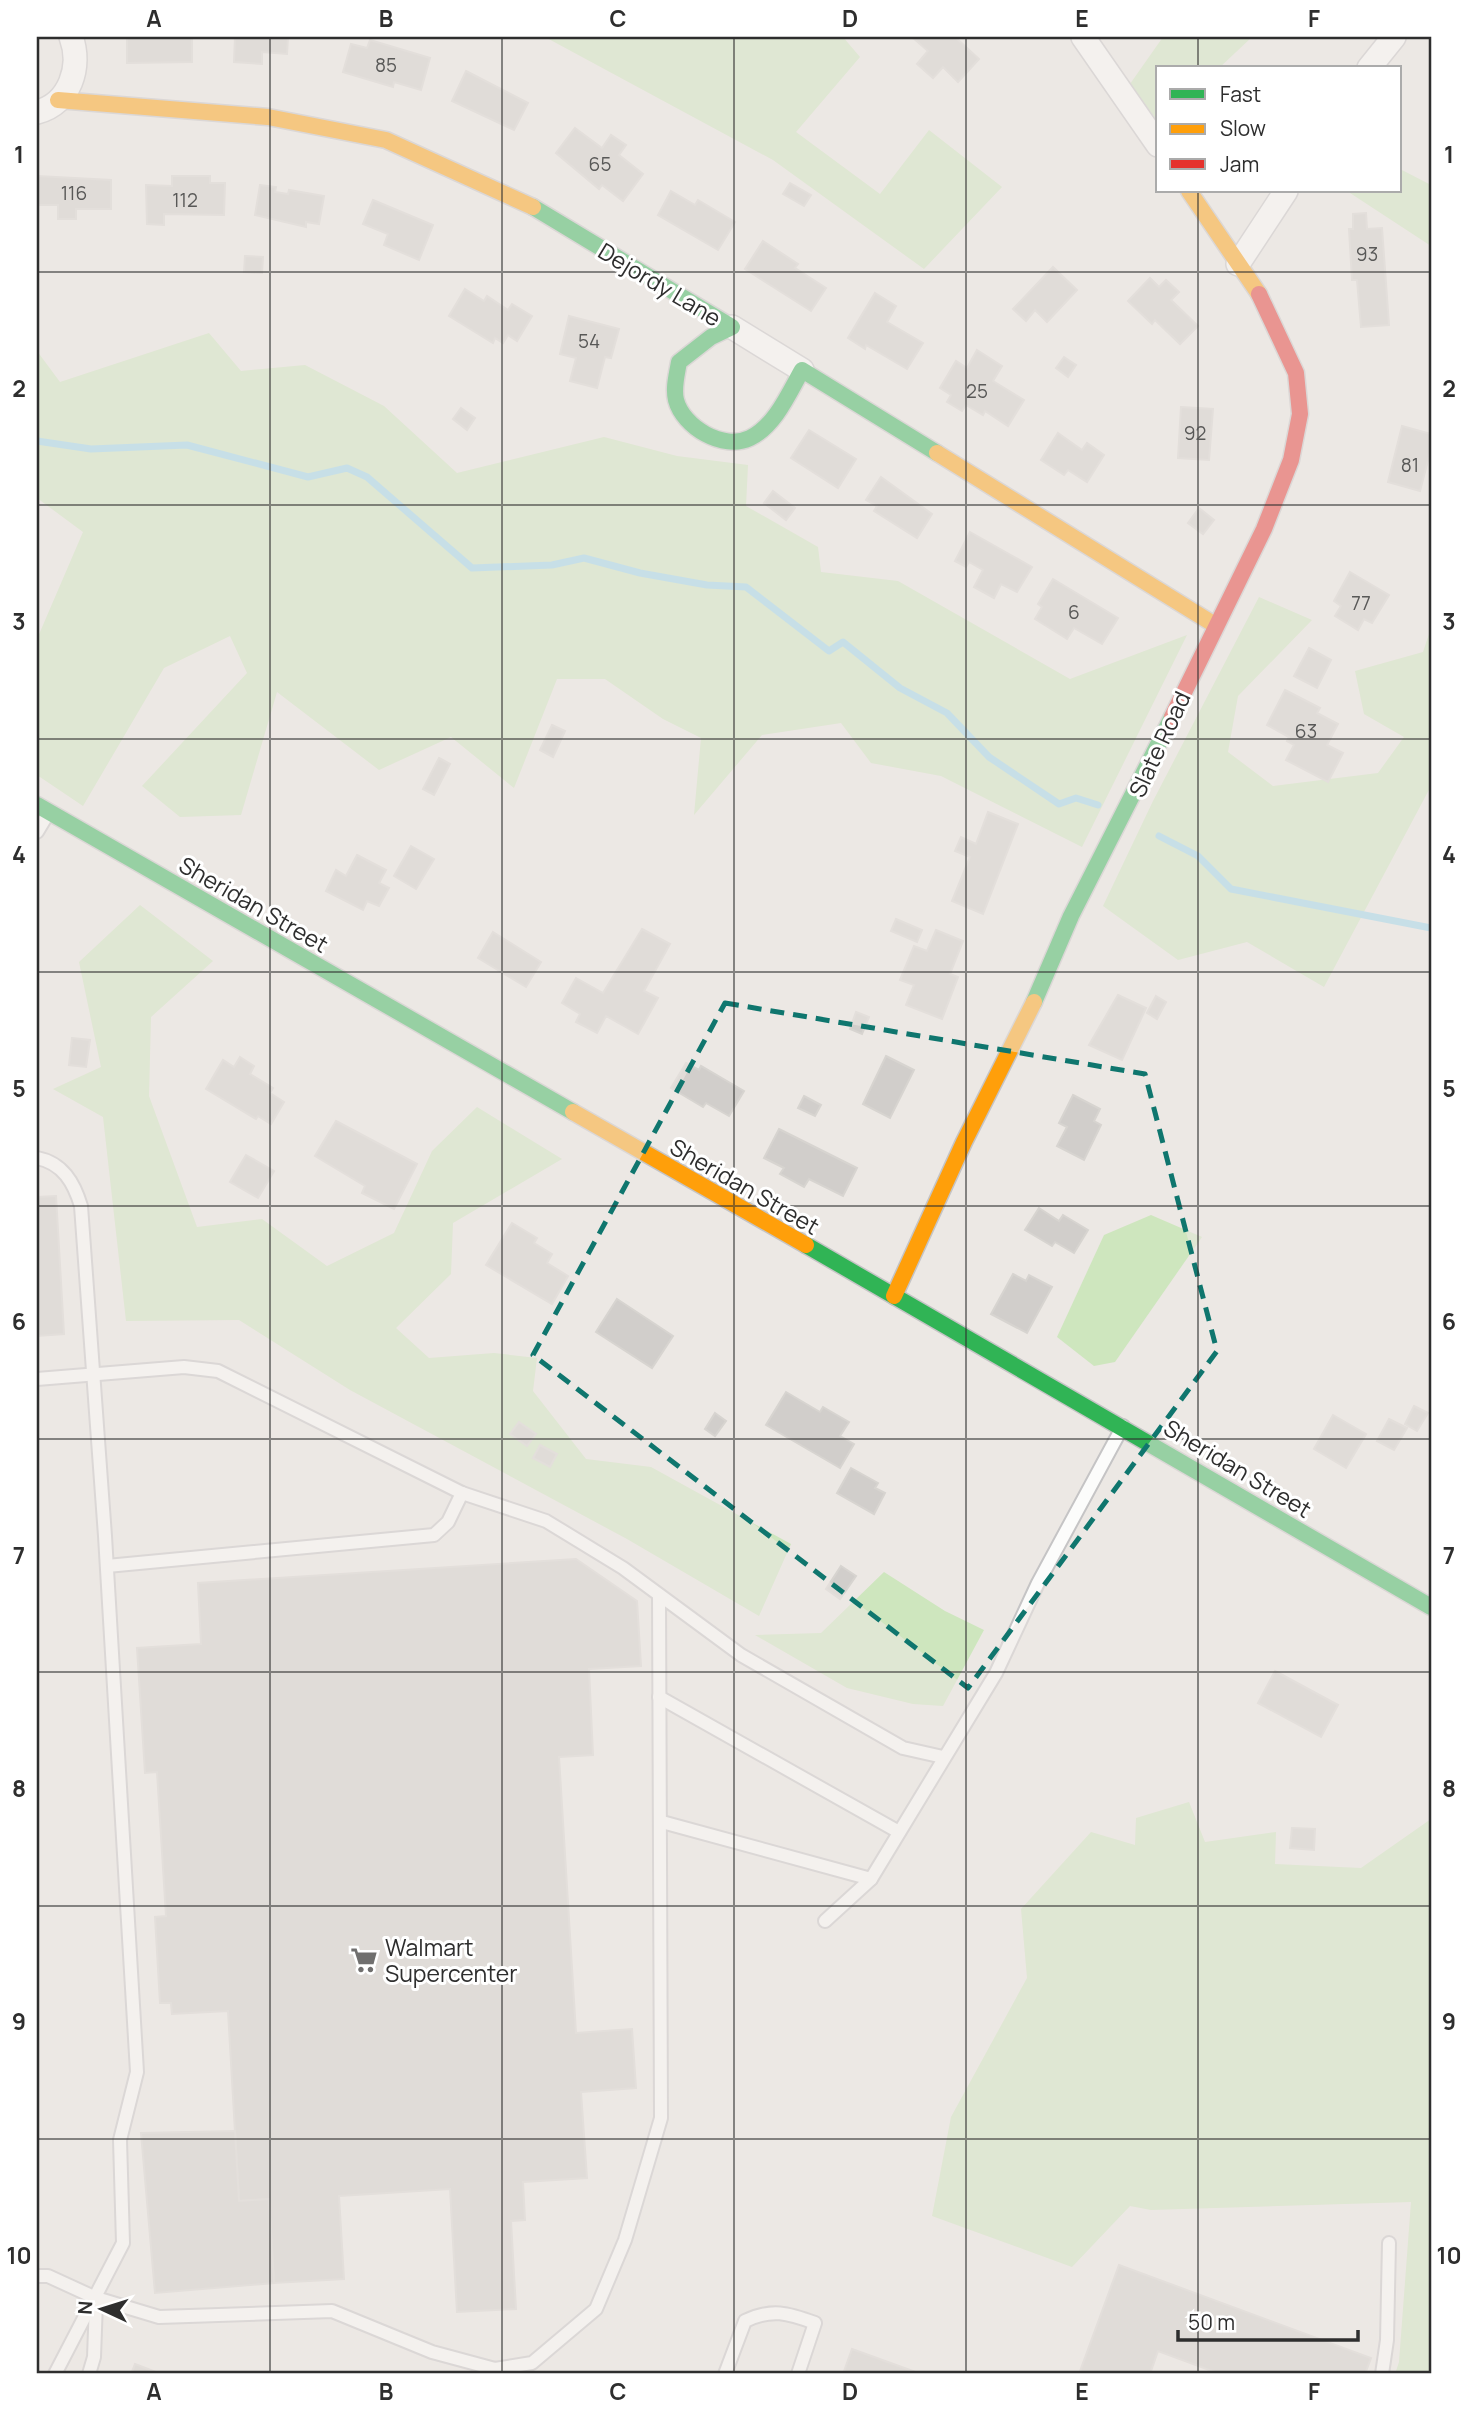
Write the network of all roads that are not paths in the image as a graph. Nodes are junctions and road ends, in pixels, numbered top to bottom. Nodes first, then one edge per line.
1 (71, 37) edge
2 (1083, 37) edge
3 (1394, 37) edge
4 (1371, 66) edge
5 (58, 100) junction
6 (37, 112) edge
7 (1156, 142) edge
8 (1190, 192) edge
9 (1285, 192) edge
10 (1238, 264) junction
11 (732, 327) junction
12 (802, 370) junction
13 (1215, 625) junction
14 (43, 808) edge
15 (37, 832) edge
16 (37, 1158) edge
17 (894, 1296) junction
18 (91, 1374) junction
19 (37, 1379) edge
20 (1123, 1426) junction
21 (462, 1493) junction
22 (107, 1566) junction
23 (659, 1595) junction
24 (1431, 1607) edge
25 (659, 1697) junction
26 (943, 1757) junction
27 (662, 1822) junction
28 (899, 1832) junction
29 (871, 1879) junction
30 (825, 1921) dead end
31 (1389, 2243) dead end
32 (37, 2276) edge
33 (96, 2298) junction
34 (531, 2368) edge
35 (55, 2374) edge
36 (89, 2374) edge
37 (725, 2374) edge
38 (798, 2374) edge
39 (1382, 2374) edge

1 - 5 street
2 - 7 street
3 - 4 street
5 - 6 street
5 - 11 street, Dejordy Lane
8 - 10 street, Slate Road
9 - 10 street
10 - 13 street, Slate Road
11 - 12 street
11 - 12 street, Dejordy Lane
12 - 13 street
13 - 17 street, Slate Road
14 - 15 lane
14 - 17 street, Sheridan Street
16 - 18 lane
17 - 20 street, Sheridan Street
18 - 19 lane
18 - 21 lane
18 - 22 lane
20 - 24 street, Sheridan Street
20 - 26 lane
21 - 22 lane
21 - 23 lane
22 - 33 lane
23 - 25 lane
23 - 26 lane
25 - 27 lane
25 - 28 lane
26 - 28 lane
27 - 29 lane
27 - 34 lane
28 - 29 lane
29 - 30 lane
31 - 39 lane
32 - 33 lane
33 - 34 lane
33 - 35 lane
33 - 36 lane
37 - 38 lane

